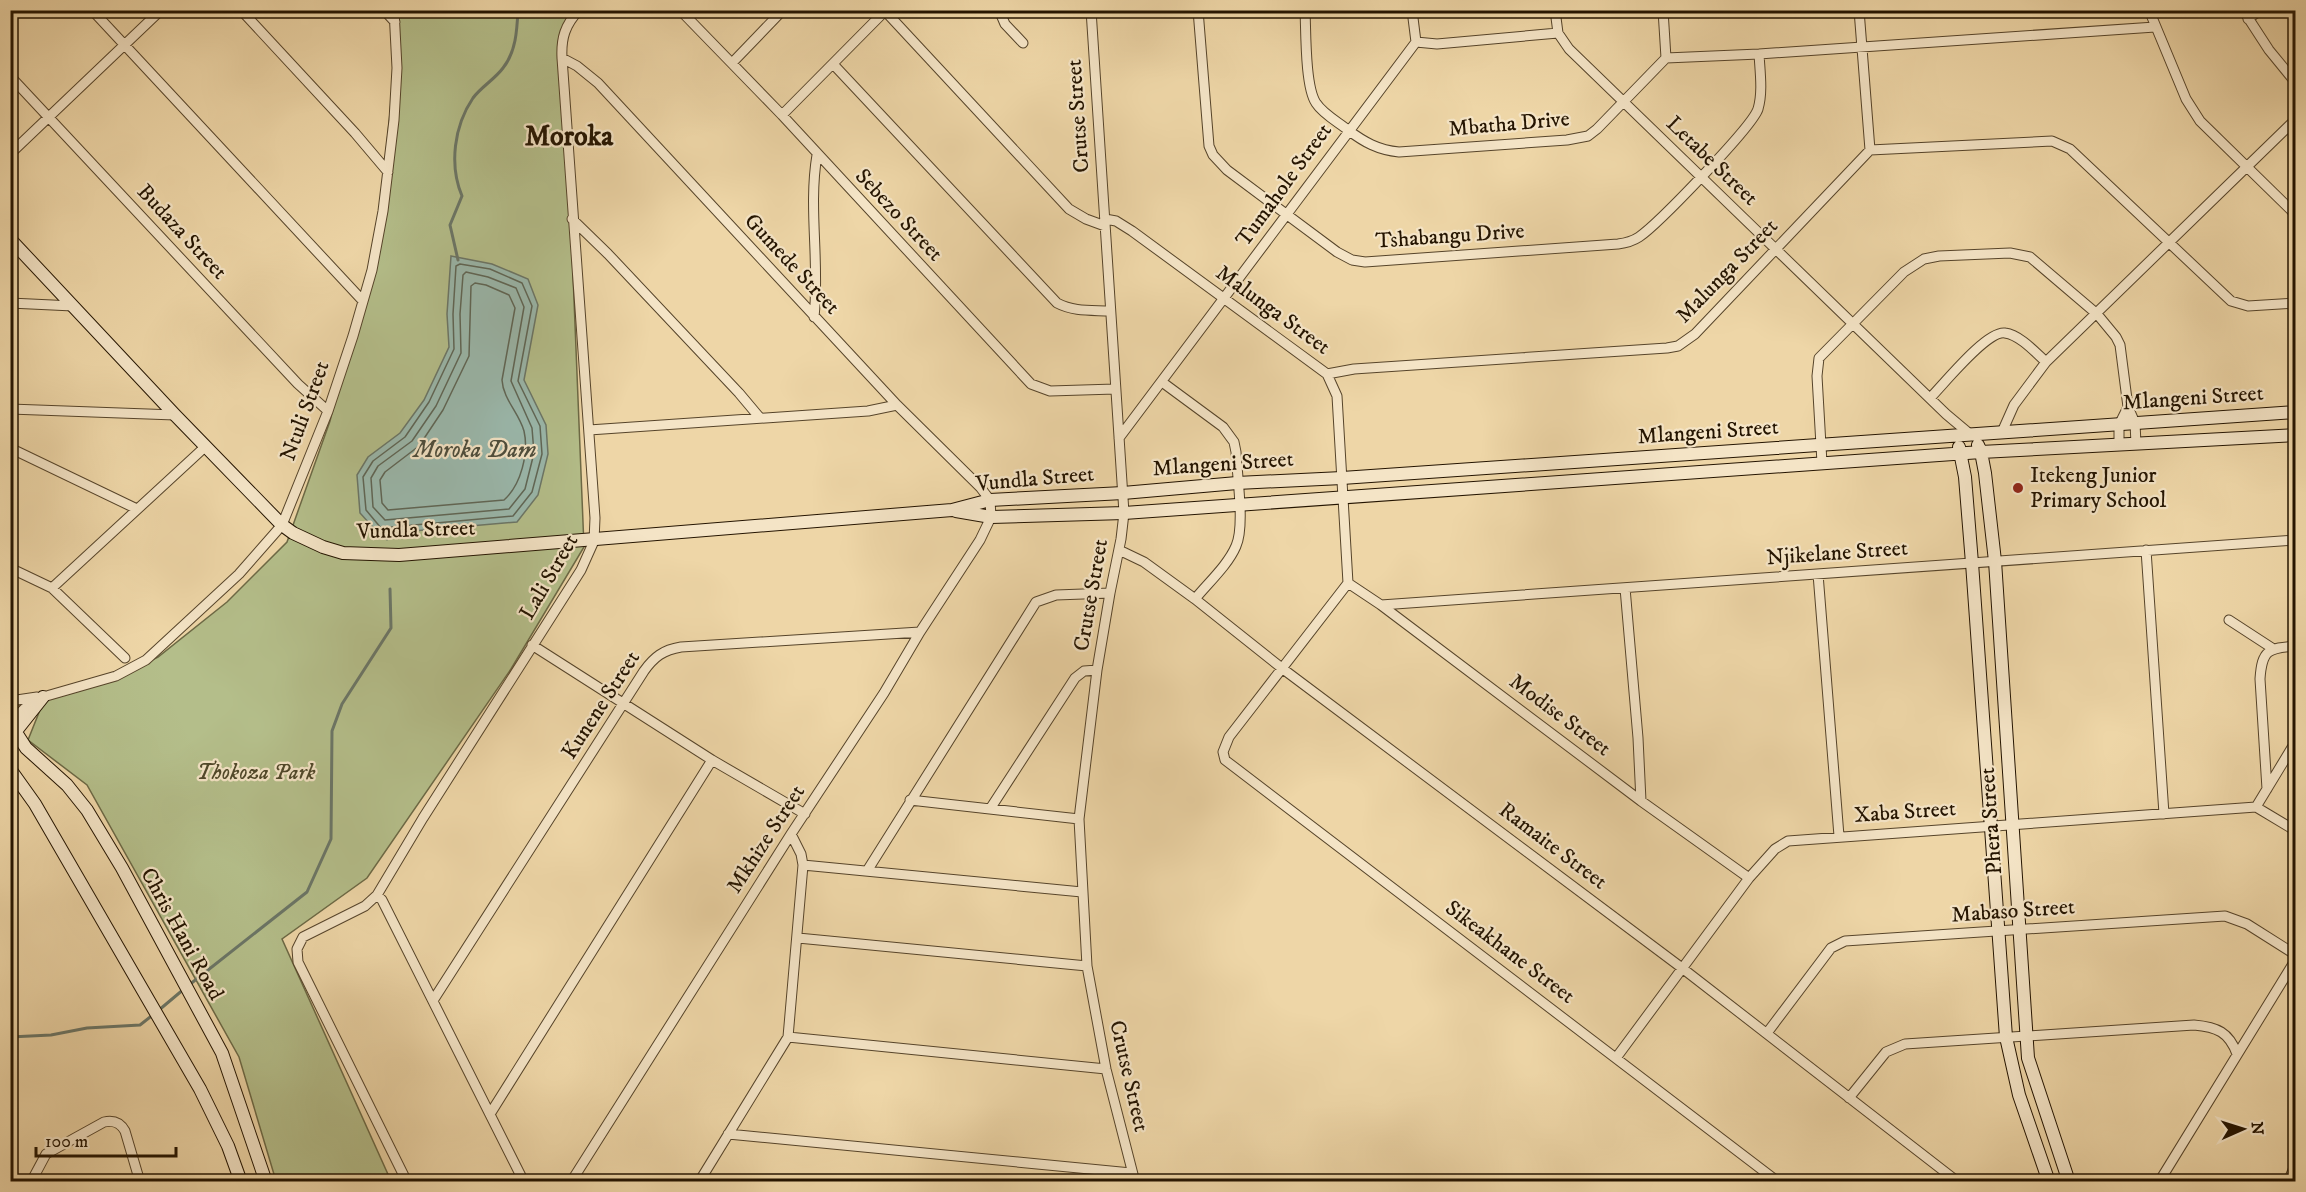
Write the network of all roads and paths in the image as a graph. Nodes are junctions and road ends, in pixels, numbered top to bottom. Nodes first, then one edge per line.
1 (92, 10) edge
2 (162, 10) edge
3 (241, 10) edge
4 (384, 10) edge
5 (394, 10) edge
6 (579, 10) edge
7 (783, 10) edge
8 (999, 10) edge
9 (1091, 10) edge
10 (1198, 10) edge
11 (1305, 10) edge
12 (1412, 10) edge
13 (1554, 10) edge
14 (1663, 10) edge
15 (1859, 10) edge
16 (2148, 10) edge
17 (2260, 10) edge
18 (681, 11) edge
19 (886, 11) edge
20 (2246, 15) edge
21 (395, 22) junction
22 (2155, 27) junction
23 (1558, 33) junction
24 (1416, 42) junction
25 (1023, 44) dead end
26 (124, 45) junction
27 (1861, 48) junction
28 (1759, 54) junction
29 (562, 58) junction
30 (1666, 58) junction
31 (732, 63) junction
32 (833, 64) junction
33 (10, 76) edge
34 (2295, 83) edge
35 (1624, 103) junction
36 (782, 115) junction
37 (50, 116) junction
38 (2295, 119) edge
39 (1349, 130) junction
40 (1870, 150) junction
41 (10, 154) edge
42 (817, 155) junction
43 (2246, 167) junction
44 (388, 172) junction
45 (1700, 176) junction
46 (1288, 215) junction
47 (2295, 215) edge
48 (572, 219) junction
49 (1105, 223) junction
50 (10, 238) edge
51 (2169, 242) junction
52 (1776, 250) junction
53 (1226, 298) junction
54 (363, 301) junction
55 (10, 303) edge
56 (2295, 303) edge
57 (73, 306) junction
58 (1110, 311) junction
59 (2097, 314) junction
60 (814, 317) junction
61 (1852, 324) junction
62 (2046, 362) junction
63 (1327, 374) junction
64 (1162, 382) junction
65 (1115, 389) junction
66 (1930, 398) junction
67 (897, 405) junction
68 (2128, 407) junction
69 (10, 409) edge
70 (328, 411) junction
71 (2295, 412) edge
72 (1946, 414) junction
73 (174, 415) junction
74 (760, 418) junction
75 (2135, 423) junction
76 (2119, 425) junction
77 (590, 430) junction
78 (2002, 432) junction
79 (1971, 435) junction
80 (2295, 435) edge
81 (1956, 436) junction
82 (1119, 438) junction
83 (2136, 444) junction
84 (1821, 445) junction
85 (2119, 445) junction
86 (206, 446) junction
87 (10, 448) edge
88 (1981, 452) junction
89 (1961, 453) junction
90 (1822, 464) junction
91 (1342, 478) junction
92 (1237, 483) junction
93 (1123, 493) junction
94 (1343, 498) junction
95 (990, 500) junction
96 (1239, 503) junction
97 (137, 509) junction
98 (952, 510) junction
99 (1124, 513) junction
100 (991, 517) junction
101 (282, 525) junction
102 (594, 540) junction
103 (2295, 540) edge
104 (1119, 550) junction
105 (2146, 550) junction
106 (1995, 561) junction
107 (1972, 563) junction
108 (10, 568) edge
109 (1818, 574) junction
110 (1348, 583) junction
111 (52, 588) junction
112 (1625, 588) junction
113 (1110, 593) junction
114 (1195, 598) junction
115 (1381, 605) junction
116 (2229, 620) dead end
117 (920, 632) junction
118 (532, 645) junction
119 (2295, 646) edge
120 (2272, 648) junction
121 (125, 658) dead end
122 (1283, 669) junction
123 (1097, 670) junction
124 (43, 697) junction
125 (10, 701) edge
126 (624, 704) junction
127 (14, 724) edge
128 (2295, 741) edge
129 (10, 746) edge
130 (712, 760) junction
131 (10, 768) edge
132 (10, 777) edge
133 (20, 787) edge
134 (2267, 789) junction
135 (910, 800) junction
136 (1641, 801) junction
137 (2256, 807) junction
138 (990, 809) junction
139 (2164, 813) junction
140 (805, 814) junction
141 (1079, 819) junction
142 (2013, 824) junction
143 (1992, 826) junction
144 (2295, 831) edge
145 (791, 834) junction
146 (1839, 836) junction
147 (803, 865) junction
148 (867, 871) junction
149 (1749, 878) junction
150 (1082, 892) junction
151 (377, 895) junction
152 (2020, 930) junction
153 (1999, 932) junction
154 (798, 938) junction
155 (2295, 957) edge
156 (1087, 966) junction
157 (1682, 968) junction
158 (434, 999) junction
159 (1767, 1033) junction
160 (2025, 1035) junction
161 (788, 1037) junction
162 (2007, 1037) junction
163 (2237, 1054) junction
164 (1616, 1058) junction
165 (1106, 1069) junction
166 (1849, 1098) junction
167 (490, 1114) junction
168 (728, 1134) junction
169 (2295, 1163) edge
170 (1133, 1177) edge
171 (31, 1182) edge
172 (140, 1182) edge
173 (241, 1182) edge
174 (266, 1182) edge
175 (407, 1182) edge
176 (524, 1182) edge
177 (572, 1182) edge
178 (699, 1182) edge
179 (1778, 1182) edge
180 (1958, 1182) edge
181 (2049, 1182) edge
182 (2069, 1182) edge
183 (2159, 1182) edge
184 (2288, 1182) edge

1 - 26 street
2 - 26 street
3 - 44 street
4 - 21 street
5 - 21 street, Ntuli Street
6 - 29 street, Lali Street
7 - 31 street
8 - 25 street
9 - 49 street, Crutse Street
10 - 46 street, Tshabangu Drive
11 - 39 street, Mbatha Drive
12 - 24 street
13 - 23 street
14 - 30 street
15 - 27 street
16 - 22 street
17 - 20 street
18 - 31 street, Sebezo Street
19 - 32 street
19 - 49 street, Malunga Street
20 - 34 street
21 - 44 street, Ntuli Street
22 - 27 street
22 - 43 street
23 - 24 street
23 - 35 street, Letabe Street
24 - 39 street, Tumahole Street
26 - 37 street
26 - 54 street
27 - 28 street
27 - 40 street
28 - 30 street
28 - 45 street, Tshabangu Drive
29 - 48 street, Lali Street
29 - 60 street, Gumede Street
30 - 35 street, Mbatha Drive
31 - 36 street, Sebezo Street
32 - 36 street
32 - 58 street
33 - 37 street, Budaza Street
35 - 39 street, Mbatha Drive
35 - 45 street, Letabe Street
36 - 42 street, Sebezo Street
37 - 41 street
37 - 70 street, Budaza Street
38 - 43 street
39 - 46 street, Tumahole Street
40 - 51 street
40 - 52 street, Malunga Street
42 - 60 street
42 - 65 street, Sebezo Street
43 - 47 street
43 - 51 street
44 - 54 street, Ntuli Street
45 - 46 street, Tshabangu Drive
45 - 52 street, Letabe Street
46 - 53 street, Tumahole Street
48 - 74 street
48 - 77 street, Lali Street
49 - 53 street, Malunga Street
49 - 58 street, Crutse Street
50 - 57 street, Vundla Street
51 - 56 street
51 - 59 street
52 - 61 street, Letabe Street
52 - 63 street, Malunga Street
53 - 63 street, Malunga Street
53 - 64 street, Tumahole Street
54 - 70 street, Ntuli Street
55 - 57 street
57 - 73 street, Vundla Street
58 - 65 street, Crutse Street
59 - 61 street
59 - 62 street
59 - 68 street
60 - 67 street, Gumede Street
61 - 66 street, Letabe Street
61 - 84 street
62 - 66 street
62 - 78 street
63 - 91 street
64 - 82 street, Tumahole Street
64 - 92 street
65 - 82 street, Crutse Street
66 - 72 street, Letabe Street
67 - 74 street
67 - 95 street, Gumede Street
68 - 75 street
68 - 76 street
69 - 73 street
70 - 101 street, Ntuli Street
71 - 75 street, Mlangeni Street
72 - 79 street, Letabe Street
72 - 81 street, Letabe Street
73 - 86 street, Vundla Street
74 - 77 street
75 - 76 street, Mlangeni Street
75 - 83 street
76 - 78 street, Mlangeni Street
76 - 85 street
77 - 102 street, Lali Street
78 - 79 street, Mlangeni Street
79 - 81 street, Mlangeni Street
79 - 88 street
80 - 83 street, Mlangeni Street
81 - 84 street, Mlangeni Street
81 - 89 street, Phera Street
82 - 93 street, Crutse Street
83 - 85 street, Mlangeni Street
84 - 90 street
84 - 91 street, Mlangeni Street
85 - 88 street, Mlangeni Street
86 - 97 street
86 - 101 street, Vundla Street
87 - 97 street
88 - 89 street, Mlangeni Street
88 - 106 street, Phera Street
89 - 90 street, Mlangeni Street
89 - 107 street, Phera Street
90 - 94 street, Mlangeni Street
91 - 92 street, Mlangeni Street
91 - 94 street
92 - 93 street, Mlangeni Street
92 - 96 street
93 - 95 street, Vundla Street
93 - 99 street, Crutse Street
94 - 96 street, Mlangeni Street
94 - 110 street
95 - 98 street, Vundla Street
95 - 100 street
96 - 99 street, Mlangeni Street
96 - 114 street
97 - 111 street
98 - 100 street, Vundla Street
98 - 102 street, Vundla Street
99 - 100 street, Vundla Street
99 - 104 street, Crutse Street
100 - 117 street, Mkhize Street
101 - 102 street, Vundla Street
101 - 124 street, Ntuli Street
102 - 118 street, Lali Street
103 - 105 street, Njikelane Street
104 - 113 street, Crutse Street
104 - 114 street, Ramaite Street
105 - 106 street, Njikelane Street
105 - 139 street
106 - 107 street, Njikelane Street
106 - 142 street, Phera Street
107 - 109 street, Njikelane Street
107 - 143 street, Phera Street
108 - 111 street
109 - 112 street, Njikelane Street
109 - 146 street
110 - 115 street, Modise Street
110 - 122 street
111 - 121 street
112 - 115 street, Njikelane Street
112 - 136 street
113 - 123 street, Crutse Street
113 - 135 street
114 - 122 street, Ramaite Street
115 - 136 street, Modise Street
116 - 120 street
117 - 126 street, Kunene Street
117 - 140 street, Mkhize Street
118 - 126 street
118 - 151 street, Lali Street
119 - 120 street
120 - 134 street
122 - 157 street, Ramaite Street
122 - 164 street, Sikeakhane Street
123 - 138 street
123 - 141 street, Crutse Street
124 - 125 street, Ntuli Street
124 - 127 street
126 - 130 street
126 - 158 street, Kunene Street
127 - 129 street
127 - 174 street, Chris Hani Road
128 - 134 street
130 - 140 street
130 - 167 street
131 - 133 street
132 - 133 street
133 - 173 street
134 - 137 street
135 - 138 street
135 - 148 street
136 - 149 street, Modise Street
137 - 139 street, Xaba Street
137 - 144 street
138 - 141 street
139 - 142 street, Xaba Street
140 - 145 street, Mkhize Street
141 - 150 street, Crutse Street
142 - 143 street, Xaba Street
142 - 152 street, Phera Street
143 - 146 street, Xaba Street
143 - 153 street, Phera Street
145 - 147 street
145 - 177 street, Mkhize Street
146 - 149 street, Xaba Street
147 - 148 street
147 - 154 street
148 - 150 street
149 - 157 street, Xaba Street
150 - 156 street, Crutse Street
151 - 158 street
151 - 175 street, Lali Street
152 - 153 street, Mabaso Street
152 - 155 street, Mabaso Street
152 - 160 street, Phera Street
153 - 159 street, Mabaso Street
153 - 162 street, Phera Street
154 - 156 street
154 - 161 street
155 - 163 street
156 - 165 street, Crutse Street
157 - 159 street, Ramaite Street
157 - 164 street, Xaba Street
158 - 167 street
159 - 166 street, Ramaite Street
160 - 162 street
160 - 163 street
160 - 182 street, Phera Street
161 - 165 street
161 - 168 street
162 - 166 street
162 - 181 street, Phera Street
163 - 183 street
164 - 179 street, Sikeakhane Street
165 - 170 street, Crutse Street
166 - 180 street, Ramaite Street
167 - 176 street
168 - 170 street
168 - 178 street
169 - 184 street
171 - 172 street

